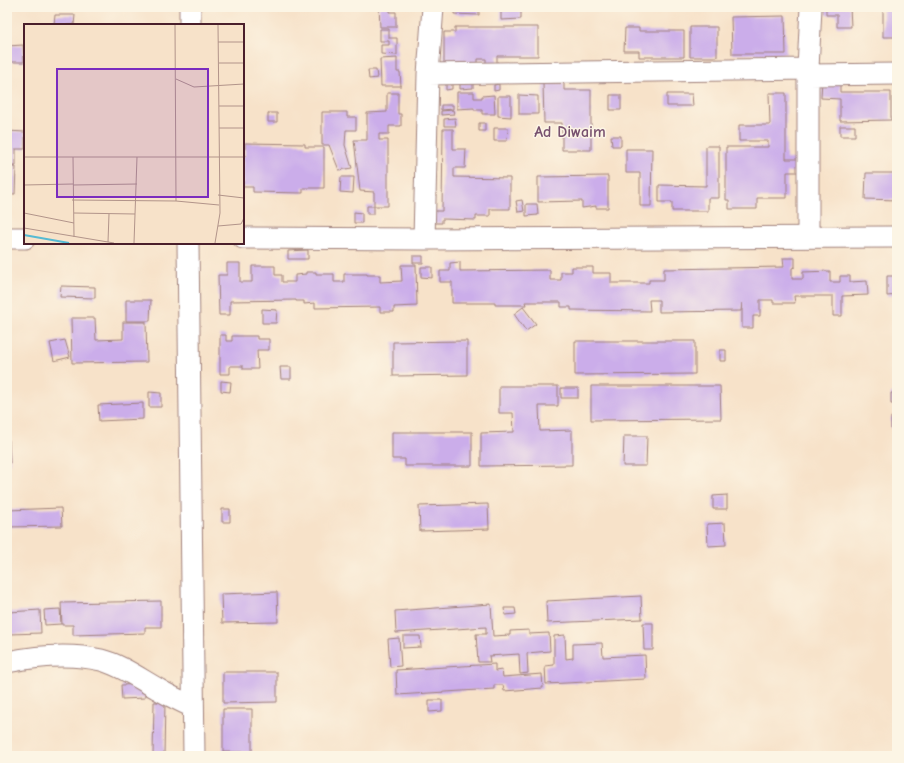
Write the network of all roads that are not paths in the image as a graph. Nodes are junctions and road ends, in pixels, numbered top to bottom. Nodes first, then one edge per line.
1 (190, 7) edge
2 (433, 7) edge
3 (811, 7) edge
4 (190, 24) edge
5 (809, 72) junction
6 (428, 74) junction
7 (897, 74) edge
8 (808, 237) junction
9 (897, 237) edge
10 (7, 238) edge
11 (24, 238) edge
12 (244, 238) edge
13 (424, 239) junction
14 (188, 244) edge
15 (7, 662) edge
16 (193, 707) junction
17 (194, 756) edge

1 - 4 street
2 - 6 street
3 - 5 street
5 - 6 street
5 - 7 street
5 - 8 street
6 - 13 street
8 - 9 street
8 - 13 street
10 - 11 street
12 - 13 street
14 - 16 street
15 - 16 street
16 - 17 street

